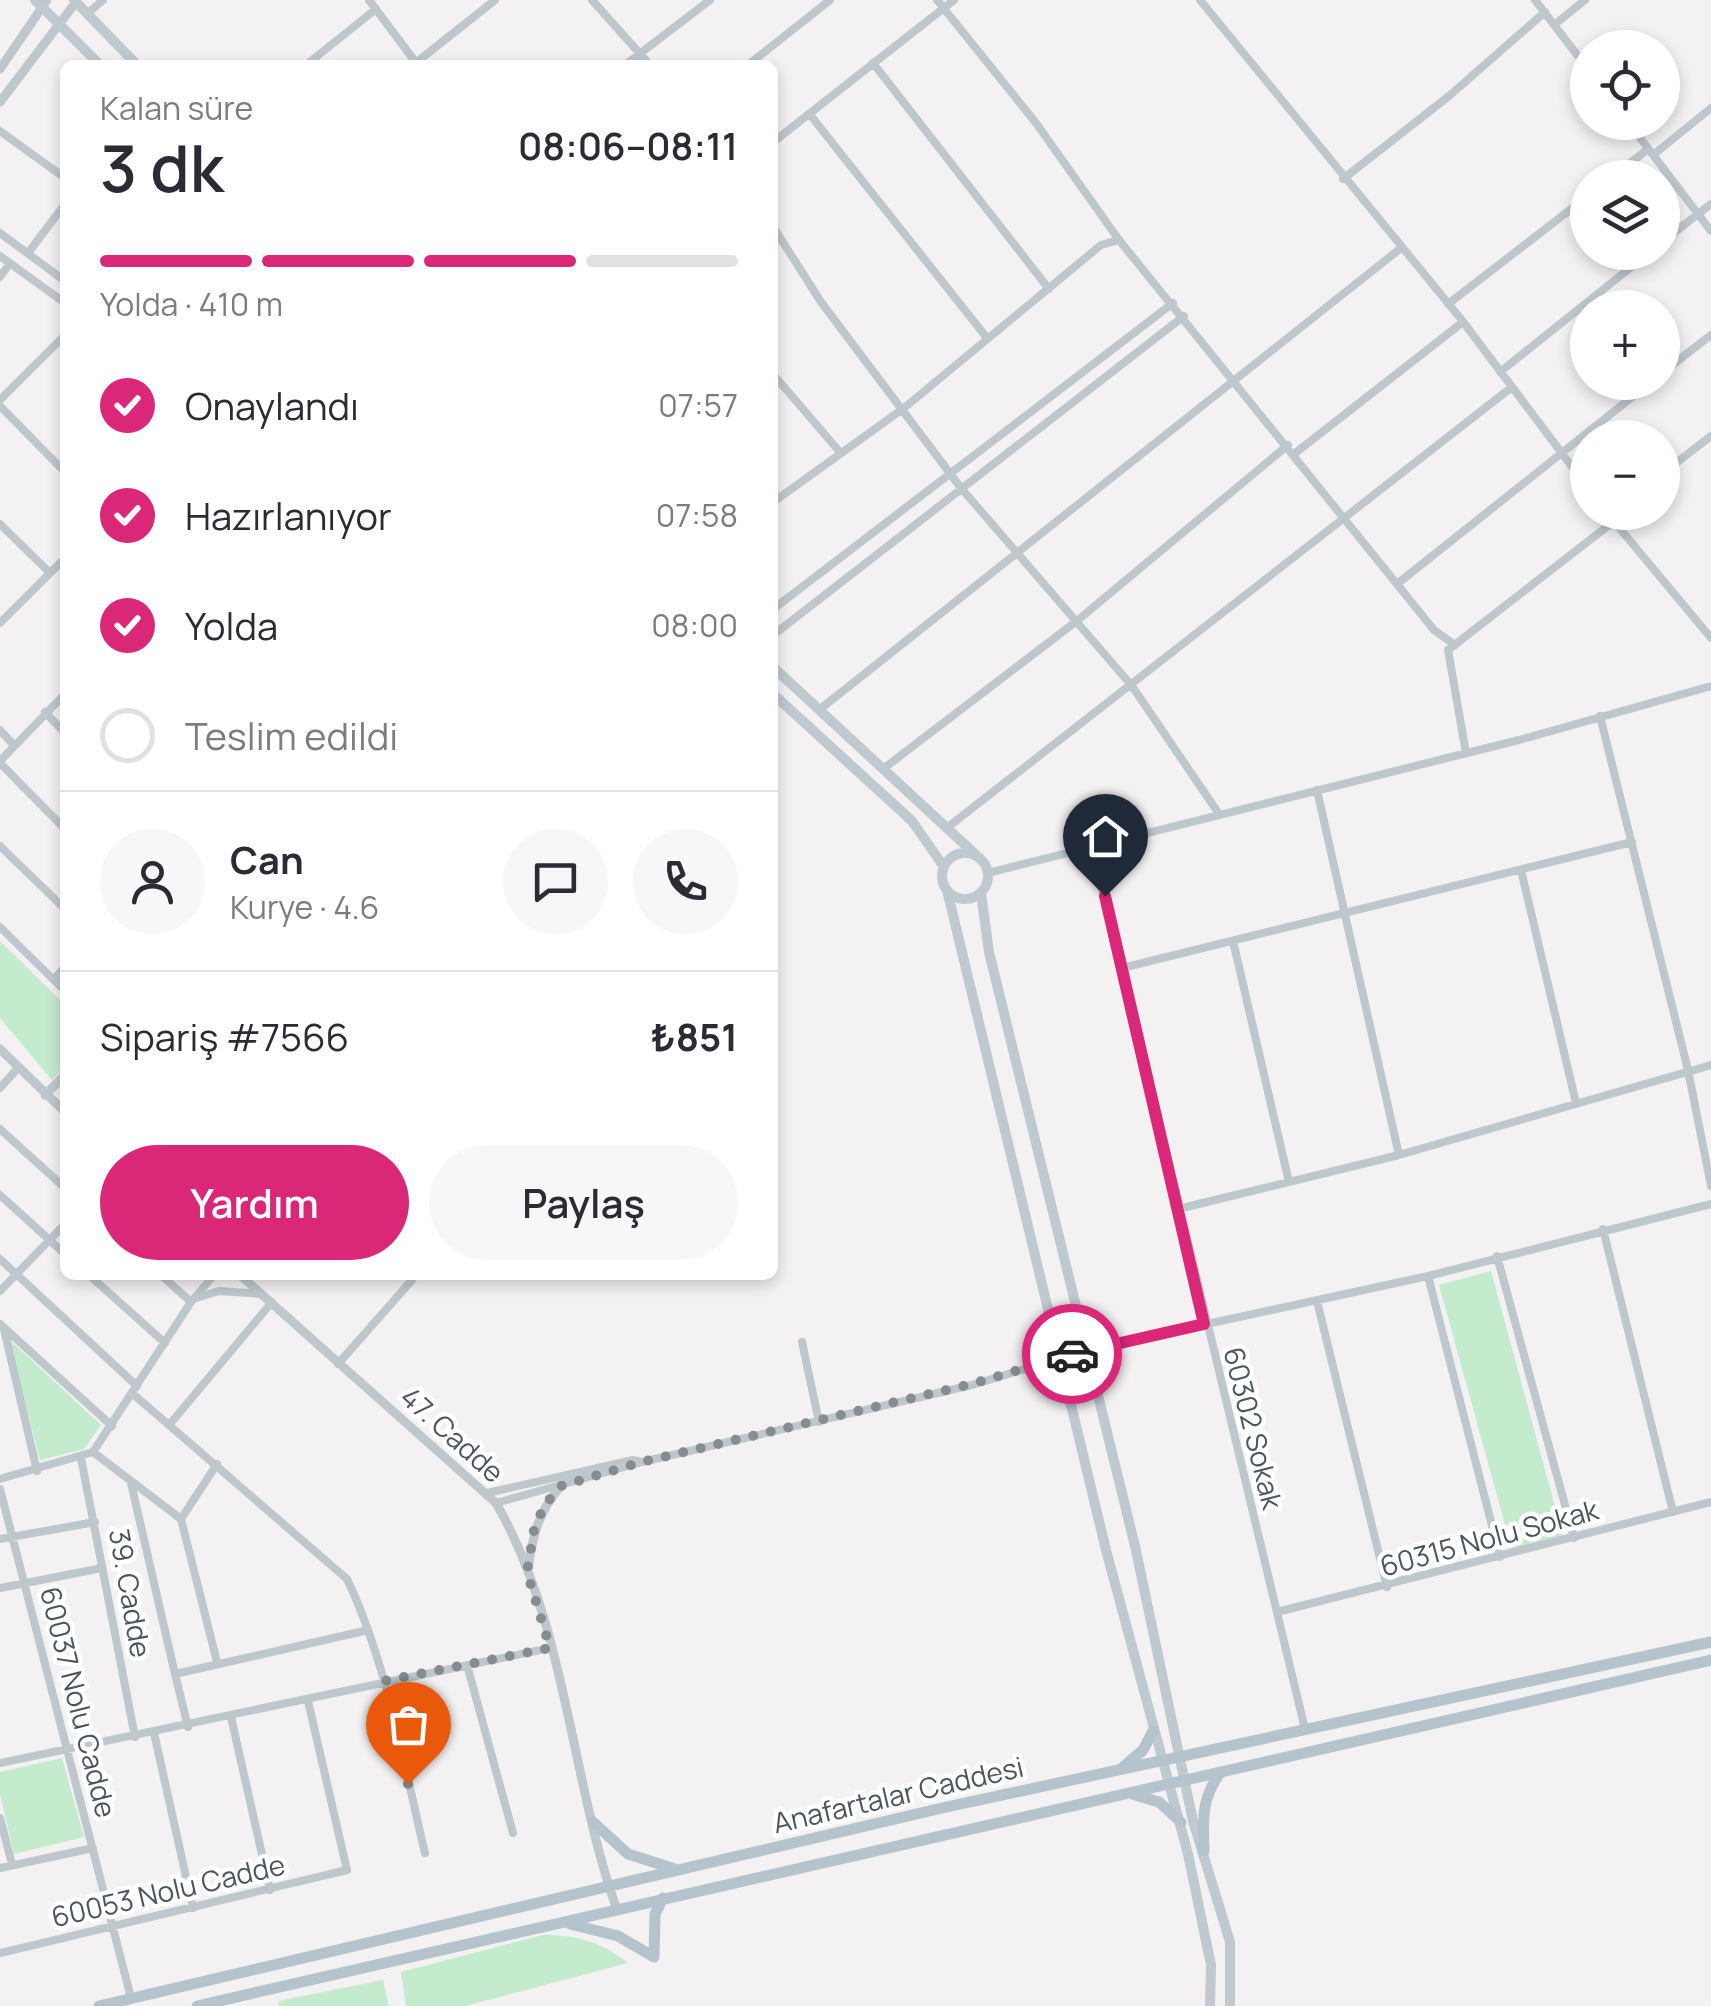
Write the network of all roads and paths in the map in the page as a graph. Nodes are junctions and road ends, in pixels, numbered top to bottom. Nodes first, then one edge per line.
1 (103, 0) edge
2 (368, 0) edge
3 (495, 0) edge
4 (592, 0) edge
5 (710, 0) edge
6 (830, 0) edge
7 (954, 0) edge
8 (1200, 0) edge
9 (1534, 0) edge
10 (1586, 0) edge
11 (75, 1) edge
12 (42, 3) edge
13 (941, 4) edge
14 (376, 9) junction
15 (1544, 12) junction
16 (87, 14) junction
17 (56, 22) junction
18 (1554, 25) junction
19 (1570, 46) edge
20 (640, 53) junction
21 (95, 60) edge
22 (132, 60) edge
23 (312, 60) edge
24 (413, 60) edge
25 (421, 60) edge
26 (631, 60) edge
27 (646, 60) edge
28 (754, 60) edge
29 (873, 63) junction
30 (0, 69) edge
31 (0, 102) edge
32 (1711, 108) edge
33 (811, 116) junction
34 (0, 131) edge
35 (778, 139) edge
36 (1642, 140) edge
37 (1651, 152) junction
38 (1639, 160) edge
39 (60, 174) edge
40 (1343, 179) junction
41 (1711, 204) edge
42 (1570, 210) edge
43 (60, 211) edge
44 (1698, 214) junction
45 (1680, 228) edge
46 (1711, 231) edge
47 (0, 232) edge
48 (778, 234) edge
49 (1118, 240) junction
50 (1400, 248) junction
51 (28, 253) junction
52 (0, 256) edge
53 (10, 263) junction
54 (1628, 270) edge
55 (0, 277) edge
56 (60, 277) edge
57 (1049, 289) junction
58 (60, 299) edge
59 (1172, 304) junction
60 (1448, 304) junction
61 (1184, 316) junction
62 (1463, 322) junction
63 (1711, 335) edge
64 (987, 338) junction
65 (60, 340) edge
66 (1680, 359) edge
67 (1500, 372) junction
68 (778, 380) edge
69 (1235, 380) junction
70 (1512, 387) junction
71 (1628, 400) edge
72 (0, 403) edge
73 (904, 408) junction
74 (1711, 436) edge
75 (1288, 445) junction
76 (839, 451) junction
77 (1561, 453) junction
78 (1294, 454) junction
79 (1680, 460) edge
80 (1570, 465) edge
81 (60, 467) edge
82 (951, 474) junction
83 (961, 488) junction
84 (778, 498) edge
85 (1344, 517) junction
86 (0, 524) edge
87 (1593, 530) edge
88 (1622, 530) edge
89 (1021, 552) junction
90 (60, 563) edge
91 (50, 573) junction
92 (1398, 584) junction
93 (778, 605) edge
94 (1078, 620) junction
95 (0, 623) edge
96 (778, 631) edge
97 (1711, 638) edge
98 (1454, 645) junction
99 (778, 672) edge
100 (1132, 686) junction
101 (1711, 686) edge
102 (60, 698) edge
103 (778, 698) edge
104 (819, 710) junction
105 (45, 712) junction
106 (1600, 716) junction
107 (60, 728) edge
108 (0, 730) edge
109 (13, 744) junction
110 (1466, 753) junction
111 (0, 762) edge
112 (883, 770) junction
113 (1317, 790) junction
114 (1219, 814) junction
115 (60, 823) edge
116 (948, 827) junction
117 (1632, 842) junction
118 (0, 846) edge
119 (1084, 848) junction
120 (976, 855) junction
121 (944, 868) junction
122 (1521, 870) junction
123 (988, 873) junction
124 (947, 890) junction
125 (981, 893) junction
126 (60, 904) edge
127 (1346, 914) junction
128 (0, 927) edge
129 (1233, 941) junction
130 (1122, 968) junction
131 (60, 972) edge
132 (54, 979) junction
133 (60, 986) edge
134 (0, 1049) edge
135 (1711, 1065) edge
136 (17, 1069) junction
137 (1688, 1070) junction
138 (60, 1080) edge
139 (0, 1088) edge
140 (45, 1095) junction
141 (1576, 1104) junction
142 (60, 1108) edge
143 (0, 1129) edge
144 (1399, 1156) junction
145 (1289, 1182) junction
146 (60, 1183) edge
147 (1711, 1186) edge
148 (0, 1194) edge
149 (1711, 1204) edge
150 (1178, 1209) junction
151 (60, 1229) edge
152 (1604, 1229) junction
153 (49, 1240) junction
154 (60, 1250) edge
155 (1497, 1256) junction
156 (0, 1259) edge
157 (16, 1274) junction
158 (1428, 1276) junction
159 (94, 1280) edge
160 (167, 1280) edge
161 (210, 1280) edge
162 (246, 1280) edge
163 (412, 1280) dead end
164 (0, 1291) edge
165 (262, 1294) junction
166 (192, 1301) junction
167 (1317, 1301) junction
168 (272, 1302) junction
169 (1204, 1324) junction
170 (2, 1326) edge
171 (802, 1342) dead end
172 (165, 1343) junction
173 (1087, 1350) junction
174 (1060, 1358) junction
175 (338, 1364) junction
176 (135, 1390) junction
177 (819, 1422) junction
178 (170, 1424) junction
179 (112, 1426) junction
180 (93, 1452) junction
181 (81, 1458) junction
182 (642, 1462) junction
183 (218, 1464) junction
184 (37, 1470) junction
185 (0, 1480) edge
186 (130, 1481) junction
187 (561, 1486) junction
188 (0, 1490) edge
189 (487, 1493) junction
190 (1711, 1502) edge
191 (496, 1503) junction
192 (1673, 1512) junction
193 (181, 1519) junction
194 (96, 1522) junction
195 (12, 1535) junction
196 (0, 1538) edge
197 (1574, 1538) junction
198 (1500, 1556) junction
199 (102, 1568) junction
200 (527, 1572) junction
201 (24, 1582) junction
202 (1386, 1587) junction
203 (0, 1588) edge
204 (1277, 1612) junction
205 (364, 1631) junction
206 (1711, 1642) edge
207 (550, 1648) junction
208 (1711, 1660) edge
209 (217, 1662) junction
210 (466, 1666) junction
211 (175, 1674) junction
212 (384, 1681) junction
213 (308, 1701) junction
214 (231, 1717) junction
215 (188, 1726) junction
216 (1305, 1729) junction
217 (1153, 1731) junction
218 (154, 1733) junction
219 (135, 1736) junction
220 (66, 1751) junction
221 (1178, 1758) junction
222 (1163, 1761) junction
223 (0, 1763) edge
224 (1120, 1770) junction
225 (1220, 1772) junction
226 (1177, 1782) junction
227 (1121, 1794) junction
228 (0, 1818) edge
229 (593, 1822) junction
230 (1181, 1822) junction
231 (513, 1833) dead end
232 (93, 1848) junction
233 (1204, 1851) junction
234 (425, 1853) dead end
235 (12, 1864) junction
236 (0, 1868) edge
237 (679, 1870) junction
238 (608, 1886) junction
239 (270, 1890) junction
240 (664, 1898) junction
241 (193, 1908) junction
242 (617, 1910) junction
243 (565, 1923) junction
244 (113, 1927) junction
245 (0, 1953) edge
246 (131, 1998) junction
247 (99, 2006) edge
248 (197, 2006) edge
249 (1210, 2006) edge
250 (1230, 2006) edge

1 - 16 street
2 - 14 street
3 - 25 street
4 - 20 street
5 - 20 street
6 - 28 street
7 - 13 street
8 - 40 street
9 - 15 street
10 - 18 street
11 - 16 main road
11 - 17 street
12 - 17 main road
12 - 30 street
13 - 29 street
13 - 49 street
14 - 23 street
14 - 24 street
15 - 18 street
15 - 40 street
16 - 22 main road
17 - 21 main road
17 - 31 street
18 - 19 street
20 - 26 street
20 - 27 street
29 - 33 street
29 - 57 street
32 - 37 street
33 - 35 street
33 - 64 street
34 - 39 street
36 - 37 street
37 - 38 street
37 - 44 street
40 - 50 street
41 - 44 street
42 - 60 street
43 - 51 street
44 - 45 street
44 - 46 street
47 - 51 street
48 - 73 street
49 - 57 street
49 - 59 street
50 - 60 street
50 - 69 street
51 - 56 street
52 - 53 street
53 - 55 street
53 - 58 street
54 - 67 street
57 - 64 street
59 - 61 street
59 - 82 street
60 - 62 street
61 - 69 street
61 - 83 street
62 - 67 street
62 - 78 street
63 - 66 street
64 - 73 street
65 - 72 street
67 - 70 street
68 - 76 street
69 - 75 street
69 - 89 street
70 - 77 street
70 - 85 street
71 - 77 street
72 - 81 street
73 - 76 street
73 - 82 street
74 - 79 street
75 - 78 street
75 - 94 street
76 - 84 street
77 - 80 street
77 - 92 street
78 - 85 street
82 - 83 street
82 - 93 street
83 - 89 street
83 - 96 street
85 - 92 street
85 - 100 street
86 - 91 street
87 - 98 street
88 - 97 street
89 - 94 street
89 - 104 street
90 - 91 street
91 - 95 street
92 - 98 street
94 - 100 street
94 - 112 street
98 - 110 street
99 - 104 main road
100 - 114 street
100 - 116 street
101 - 106 street
102 - 105 street
103 - 121 main road
104 - 112 main road
105 - 107 street
105 - 109 street
106 - 110 street
106 - 117 street
108 - 109 street
109 - 111 street
110 - 113 street
111 - 115 street
112 - 116 main road
113 - 114 street
113 - 127 street
114 - 119 street
116 - 120 main road
117 - 122 street
117 - 137 street
118 - 126 street
119 - 123 street
119 - 130 street, 60302 Sokak
120 - 121 main road
120 - 123 main road
121 - 124 main road
122 - 127 street
122 - 141 street
123 - 125 main road
124 - 125 main road
124 - 174 main road
125 - 173 main road
127 - 129 street
127 - 144 street
128 - 132 street
129 - 130 street
129 - 145 street
130 - 150 street, 60302 Sokak
131 - 132 street
132 - 133 street
134 - 136 street
135 - 137 street
136 - 139 street
136 - 140 street
137 - 141 street
137 - 147 street
138 - 140 street
140 - 142 street
141 - 144 street
143 - 146 street
144 - 145 street
145 - 150 street
148 - 153 street
149 - 152 street
150 - 169 street, 60302 Sokak
151 - 153 street
152 - 155 street
152 - 192 street
153 - 154 street
153 - 157 street
155 - 158 street
155 - 197 street
156 - 157 street
157 - 164 street
157 - 176 street
158 - 167 street
158 - 198 street
159 - 172 street
160 - 166 street
161 - 166 street
162 - 165 street, 47. Cadde
163 - 175 street
165 - 166 street
165 - 168 street, 47. Cadde
166 - 172 street
167 - 169 street
167 - 202 street
168 - 175 street, 47. Cadde
168 - 178 street
169 - 173 street
169 - 204 street, 60302 Sokak
170 - 179 street
170 - 184 street
171 - 177 street
172 - 176 street
173 - 174 street
173 - 221 main road
174 - 177 street
174 - 217 main road
175 - 189 street, 47. Cadde
176 - 178 street
176 - 179 street
177 - 182 street
178 - 183 street
179 - 180 street
180 - 181 street
180 - 186 street
181 - 184 street
181 - 194 street, 39. Cadde
182 - 187 street
182 - 189 street
183 - 193 street
183 - 205 street
184 - 185 street
186 - 193 street
186 - 211 street
187 - 191 street
187 - 200 street
188 - 195 street, 60037 Nolu Cadde
189 - 191 street, 47. Cadde
190 - 192 street, 60315 Nolu Sokak
191 - 200 street, 47. Cadde
192 - 197 street, 60315 Nolu Sokak
193 - 209 street
194 - 195 street
194 - 199 street, 39. Cadde
195 - 196 street
195 - 201 street, 60037 Nolu Cadde
197 - 198 street, 60315 Nolu Sokak
198 - 202 street, 60315 Nolu Sokak
199 - 201 street
199 - 219 street, 39. Cadde
200 - 207 street, 47. Cadde
201 - 203 street
201 - 220 street, 60037 Nolu Cadde
202 - 204 street, 60315 Nolu Sokak
204 - 216 street, 60302 Sokak
205 - 209 street
205 - 212 street
206 - 216 main road, Anafartalar Caddesi
207 - 210 street
207 - 229 street, 47. Cadde
208 - 225 main road, Anafartalar Caddesi
209 - 211 street
210 - 212 street
210 - 231 street
211 - 215 street
212 - 213 street
212 - 234 street
213 - 214 street
213 - 239 street, 60053 Nolu Cadde
214 - 215 street
214 - 239 street
215 - 218 street
216 - 221 main road, Anafartalar Caddesi
217 - 222 main road
217 - 224 main road
218 - 219 street
218 - 241 street
219 - 220 street
220 - 223 street
220 - 232 street, 60037 Nolu Cadde
221 - 222 main road, Anafartalar Caddesi
221 - 226 main road
222 - 224 main road, Anafartalar Caddesi
222 - 226 main road
224 - 237 main road, Anafartalar Caddesi
225 - 226 main road, Anafartalar Caddesi
225 - 233 main road
226 - 227 main road, Anafartalar Caddesi
226 - 230 main road
226 - 233 main road
227 - 230 main road
227 - 240 main road, Anafartalar Caddesi
228 - 235 street
229 - 237 main road
229 - 238 street, 47. Cadde
230 - 249 main road
232 - 235 street
232 - 244 street, 60037 Nolu Cadde
233 - 250 main road
235 - 236 street
237 - 238 main road, Anafartalar Caddesi
238 - 242 street, 47. Cadde
238 - 246 main road, Anafartalar Caddesi
239 - 241 street, 60053 Nolu Cadde
240 - 242 main road, Anafartalar Caddesi
240 - 243 main road
241 - 244 street, 60053 Nolu Cadde
242 - 243 main road, Anafartalar Caddesi
243 - 248 main road, Anafartalar Caddesi
244 - 245 street, 60053 Nolu Cadde
244 - 246 street, 60037 Nolu Cadde
246 - 247 main road, Anafartalar Caddesi

